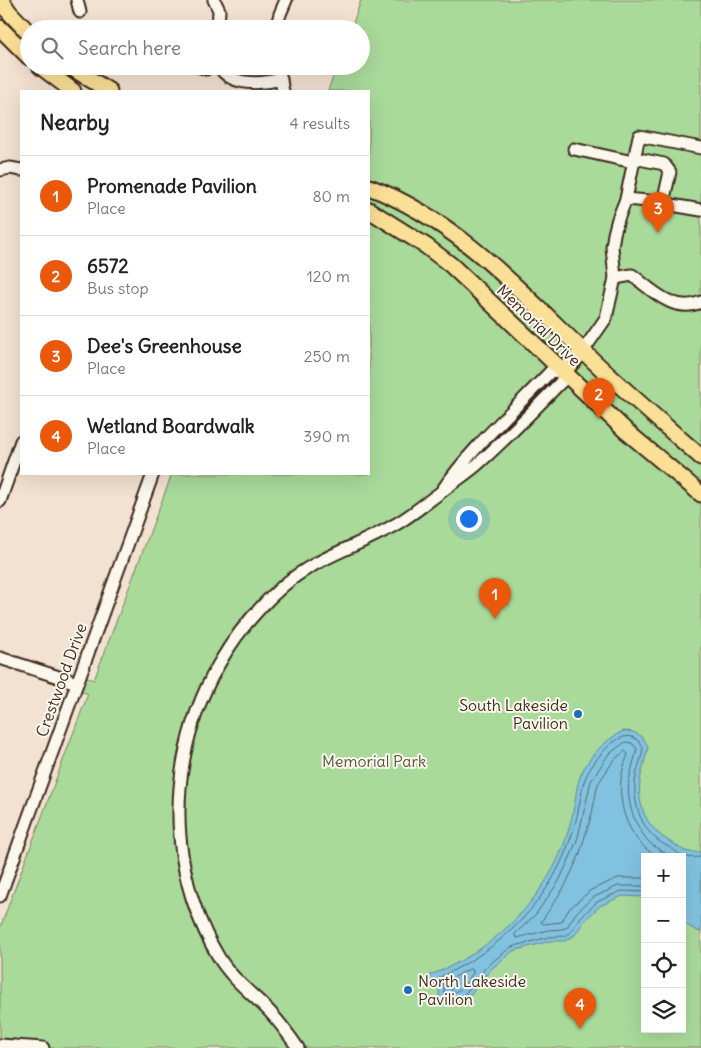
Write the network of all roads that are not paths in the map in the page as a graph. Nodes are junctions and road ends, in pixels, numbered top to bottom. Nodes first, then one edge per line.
1 (214, 0) edge
2 (286, 0) edge
3 (3, 11) edge
4 (218, 20) edge
5 (278, 20) edge
6 (20, 25) edge
7 (0, 28) edge
8 (20, 48) edge
9 (52, 75) edge
10 (83, 75) edge
11 (229, 75) edge
12 (280, 75) edge
13 (281, 79) junction
14 (72, 90) edge
15 (107, 90) edge
16 (283, 90) edge
17 (701, 148) edge
18 (574, 150) dead end
19 (634, 160) junction
20 (0, 170) edge
21 (20, 170) edge
22 (370, 187) edge
23 (626, 199) junction
24 (663, 203) junction
25 (701, 210) edge
26 (370, 211) edge
27 (615, 278) junction
28 (701, 302) edge
29 (583, 351) junction
30 (562, 372) junction
31 (20, 444) edge
32 (701, 457) edge
33 (153, 475) edge
34 (701, 494) edge
35 (0, 501) edge
36 (0, 658) edge
37 (77, 683) junction
38 (0, 896) edge
39 (0, 1045) edge
40 (42, 1048) edge
41 (298, 1048) edge

1 - 4 street
2 - 5 street
3 - 6 main road
7 - 8 main road
9 - 14 main road
10 - 15 main road
11 - 13 street
12 - 13 street
13 - 16 street
17 - 19 street
18 - 19 street
19 - 23 street
19 - 24 street
20 - 21 street
22 - 29 main road, Memorial Drive
23 - 24 street
23 - 27 street
24 - 25 street
26 - 30 main road, Memorial Drive
27 - 28 street
27 - 29 street
29 - 30 main road
29 - 32 main road, Memorial Drive
30 - 34 main road, Memorial Drive
30 - 41 street
31 - 35 street
33 - 37 street, Crestwood Drive
36 - 37 street
37 - 38 street, Crestwood Drive
39 - 40 street

